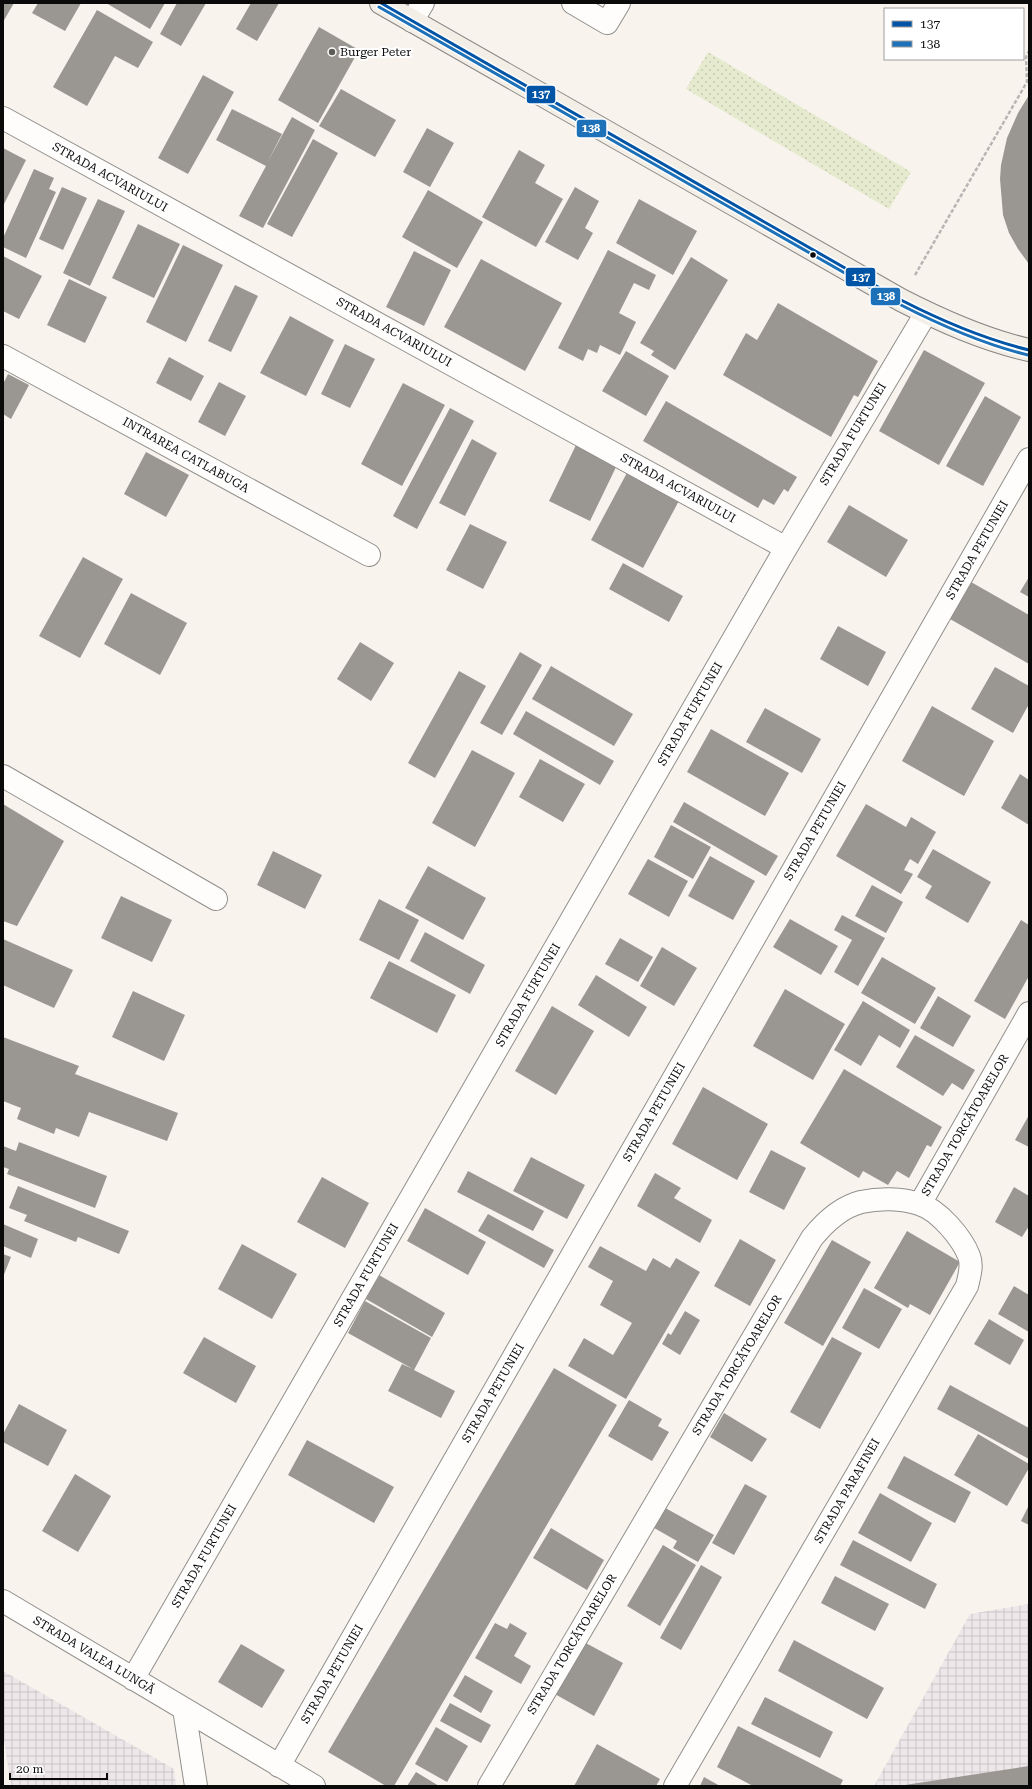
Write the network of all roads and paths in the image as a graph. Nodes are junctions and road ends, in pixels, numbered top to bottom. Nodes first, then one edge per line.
1 (381, 3) edge
2 (573, 3) edge
3 (619, 3) edge
4 (418, 12) edge
5 (1029, 51) edge
6 (3, 118) edge
7 (900, 300) junction
8 (926, 313) junction
9 (1029, 350) edge
10 (3, 356) edge
11 (1029, 458) edge
12 (786, 548) junction
13 (369, 555) dead end
14 (3, 776) edge
15 (216, 899) dead end
16 (1029, 1013) edge
17 (920, 1204) junction
18 (3, 1601) edge
19 (133, 1679) junction
20 (184, 1709) junction
21 (279, 1766) junction
22 (196, 1786) edge
23 (314, 1786) edge
24 (488, 1786) edge
25 (675, 1786) edge

1 - 4 main road
2 - 3 street
4 - 7 main road
5 - 7 path
6 - 12 street, STRADA ACVARIULUI
7 - 8 main road
8 - 9 main road
8 - 12 street, STRADA FURTUNEI
10 - 13 street, INTRAREA CATLABUGA
11 - 21 street, STRADA PETUNIEI
12 - 19 street, STRADA FURTUNEI
14 - 15 street
16 - 17 street, STRADA TORCĂTOARELOR
17 - 24 street, STRADA TORCĂTOARELOR
17 - 25 street, STRADA PARAFINEI
18 - 19 street, STRADA VALEA LUNGĂ
19 - 20 street, STRADA VALEA LUNGĂ
20 - 21 street, STRADA VALEA LUNGĂ
20 - 22 street
21 - 23 street, STRADA VALEA LUNGĂ

